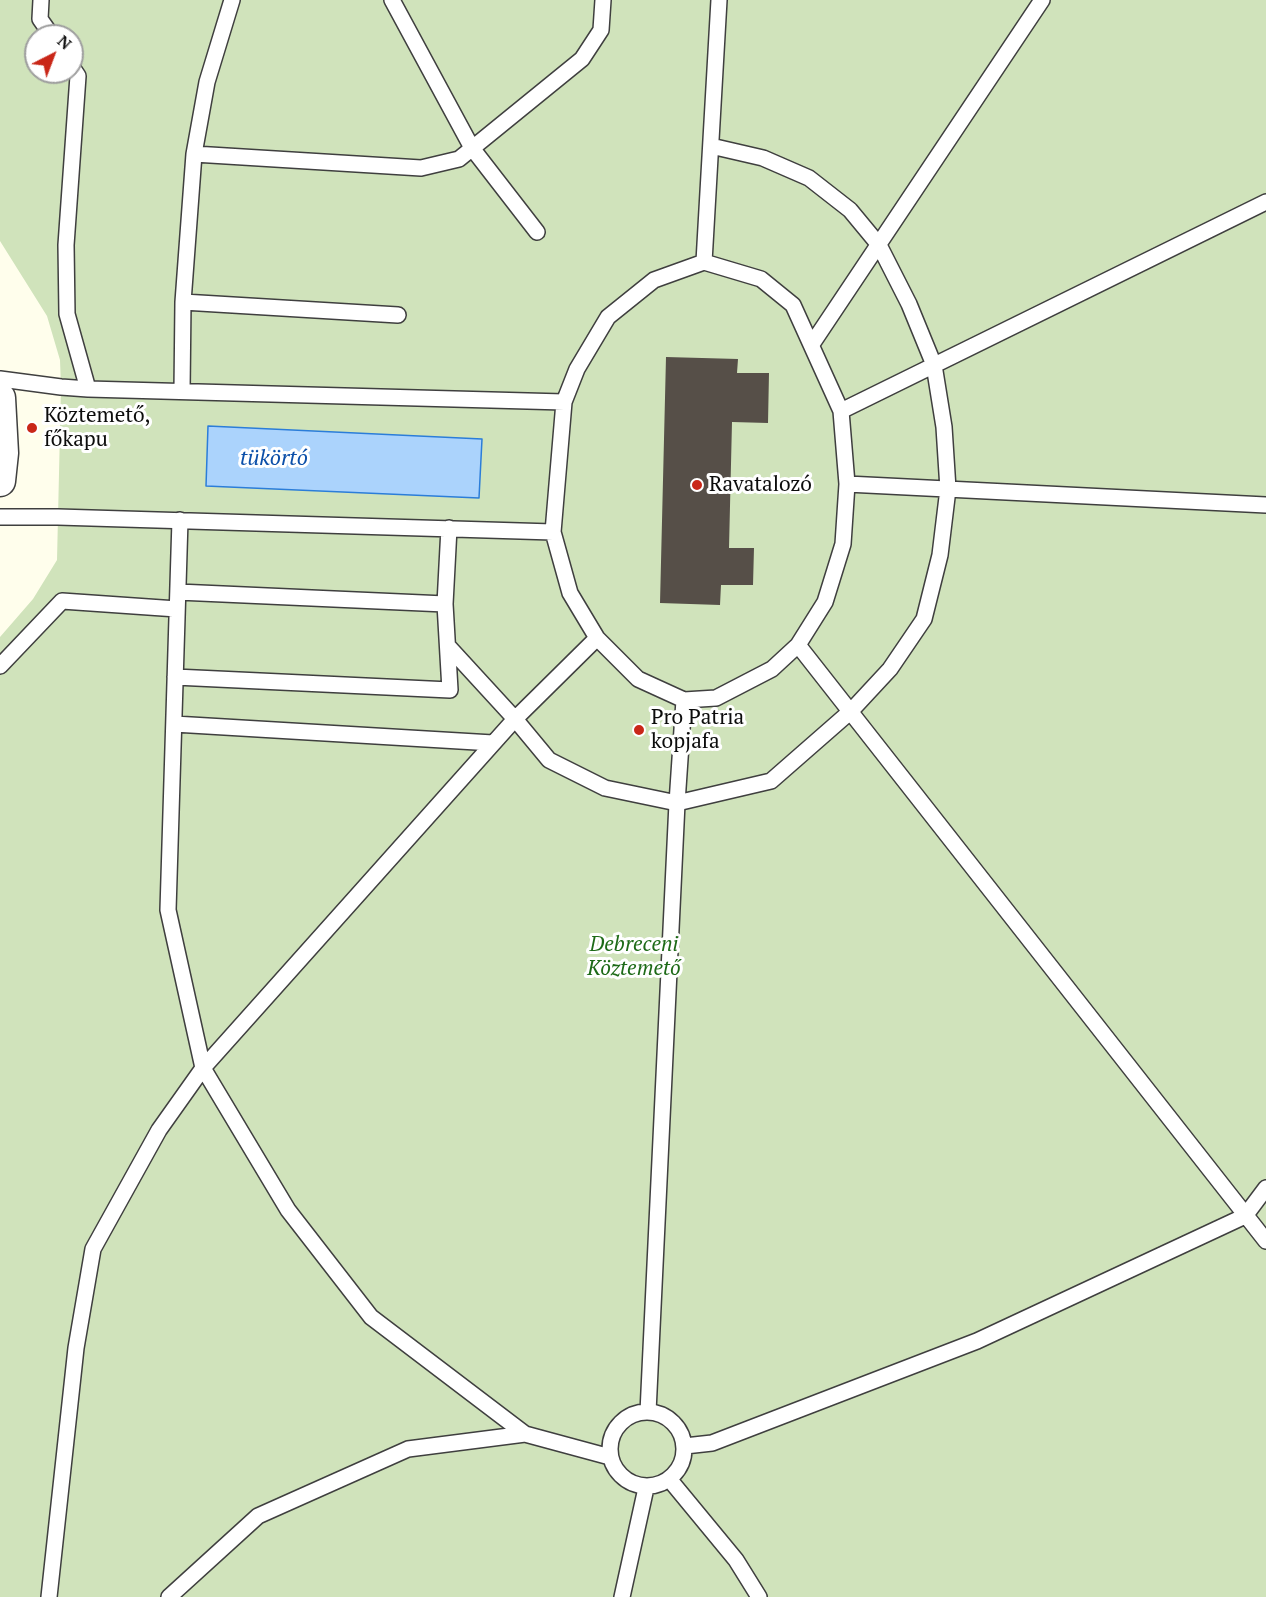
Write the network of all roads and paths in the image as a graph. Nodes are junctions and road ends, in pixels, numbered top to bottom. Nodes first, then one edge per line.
1 (41, 0) edge
2 (232, 0) edge
3 (392, 0) edge
4 (603, 0) edge
5 (719, 0) edge
6 (1042, 0) edge
7 (44, 24) edge
8 (77, 84) edge
9 (711, 146) junction
10 (472, 148) junction
11 (194, 154) junction
12 (1266, 202) edge
13 (537, 232) dead end
14 (879, 245) junction
15 (704, 262) junction
16 (183, 302) junction
17 (398, 315) dead end
18 (812, 345) junction
19 (934, 365) junction
20 (0, 379) edge
21 (88, 388) junction
22 (182, 391) junction
23 (0, 398) edge
24 (564, 402) junction
25 (841, 411) junction
26 (0, 481) edge
27 (847, 484) junction
28 (948, 489) junction
29 (1266, 505) edge
30 (0, 517) edge
31 (180, 520) junction
32 (448, 528) junction
33 (553, 532) junction
34 (178, 592) junction
35 (445, 603) junction
36 (177, 609) junction
37 (597, 638) junction
38 (798, 645) junction
39 (448, 646) junction
40 (0, 666) edge
41 (175, 677) junction
42 (684, 700) junction
43 (851, 711) junction
44 (515, 719) junction
45 (174, 724) junction
46 (493, 743) junction
47 (677, 802) junction
48 (203, 1068) junction
49 (1266, 1188) edge
50 (1245, 1216) junction
51 (1266, 1241) edge
52 (648, 1412) junction
53 (525, 1434) junction
54 (685, 1446) junction
55 (610, 1457) junction
56 (670, 1480) junction
57 (646, 1488) junction
58 (49, 1597) edge
59 (169, 1597) edge
60 (622, 1597) edge
61 (759, 1597) edge

1 - 7 lane
2 - 11 lane
3 - 10 lane
4 - 10 lane
5 - 9 lane
6 - 14 lane
8 - 21 lane
9 - 14 lane
9 - 15 lane
10 - 11 lane
10 - 13 lane
11 - 16 lane
12 - 19 lane
14 - 18 lane
14 - 19 lane
15 - 18 lane
15 - 24 lane
16 - 17 lane
16 - 22 lane
18 - 25 lane
19 - 25 lane
19 - 28 lane
20 - 21 lane
21 - 22 lane
22 - 24 lane
23 - 26 street
24 - 33 lane
25 - 27 lane
27 - 28 lane
27 - 38 lane
28 - 29 lane
28 - 43 lane
30 - 31 lane
31 - 32 lane
31 - 34 lane
32 - 33 lane
32 - 35 lane
33 - 37 lane
34 - 35 lane
34 - 36 lane
35 - 39 lane
36 - 40 lane
36 - 41 lane
37 - 42 lane
37 - 44 lane
38 - 42 lane
38 - 43 lane
39 - 41 lane
39 - 44 lane
41 - 45 lane
42 - 47 lane
43 - 47 lane
43 - 50 lane
44 - 46 lane
44 - 47 lane
45 - 46 lane
45 - 48 lane
46 - 48 lane
47 - 52 lane
48 - 53 lane
48 - 58 lane
49 - 50 lane
50 - 51 lane
50 - 54 lane
52 - 54 lane
52 - 55 lane
53 - 55 lane
53 - 59 lane
54 - 56 lane
55 - 57 lane
56 - 57 lane
56 - 61 lane
57 - 60 lane

